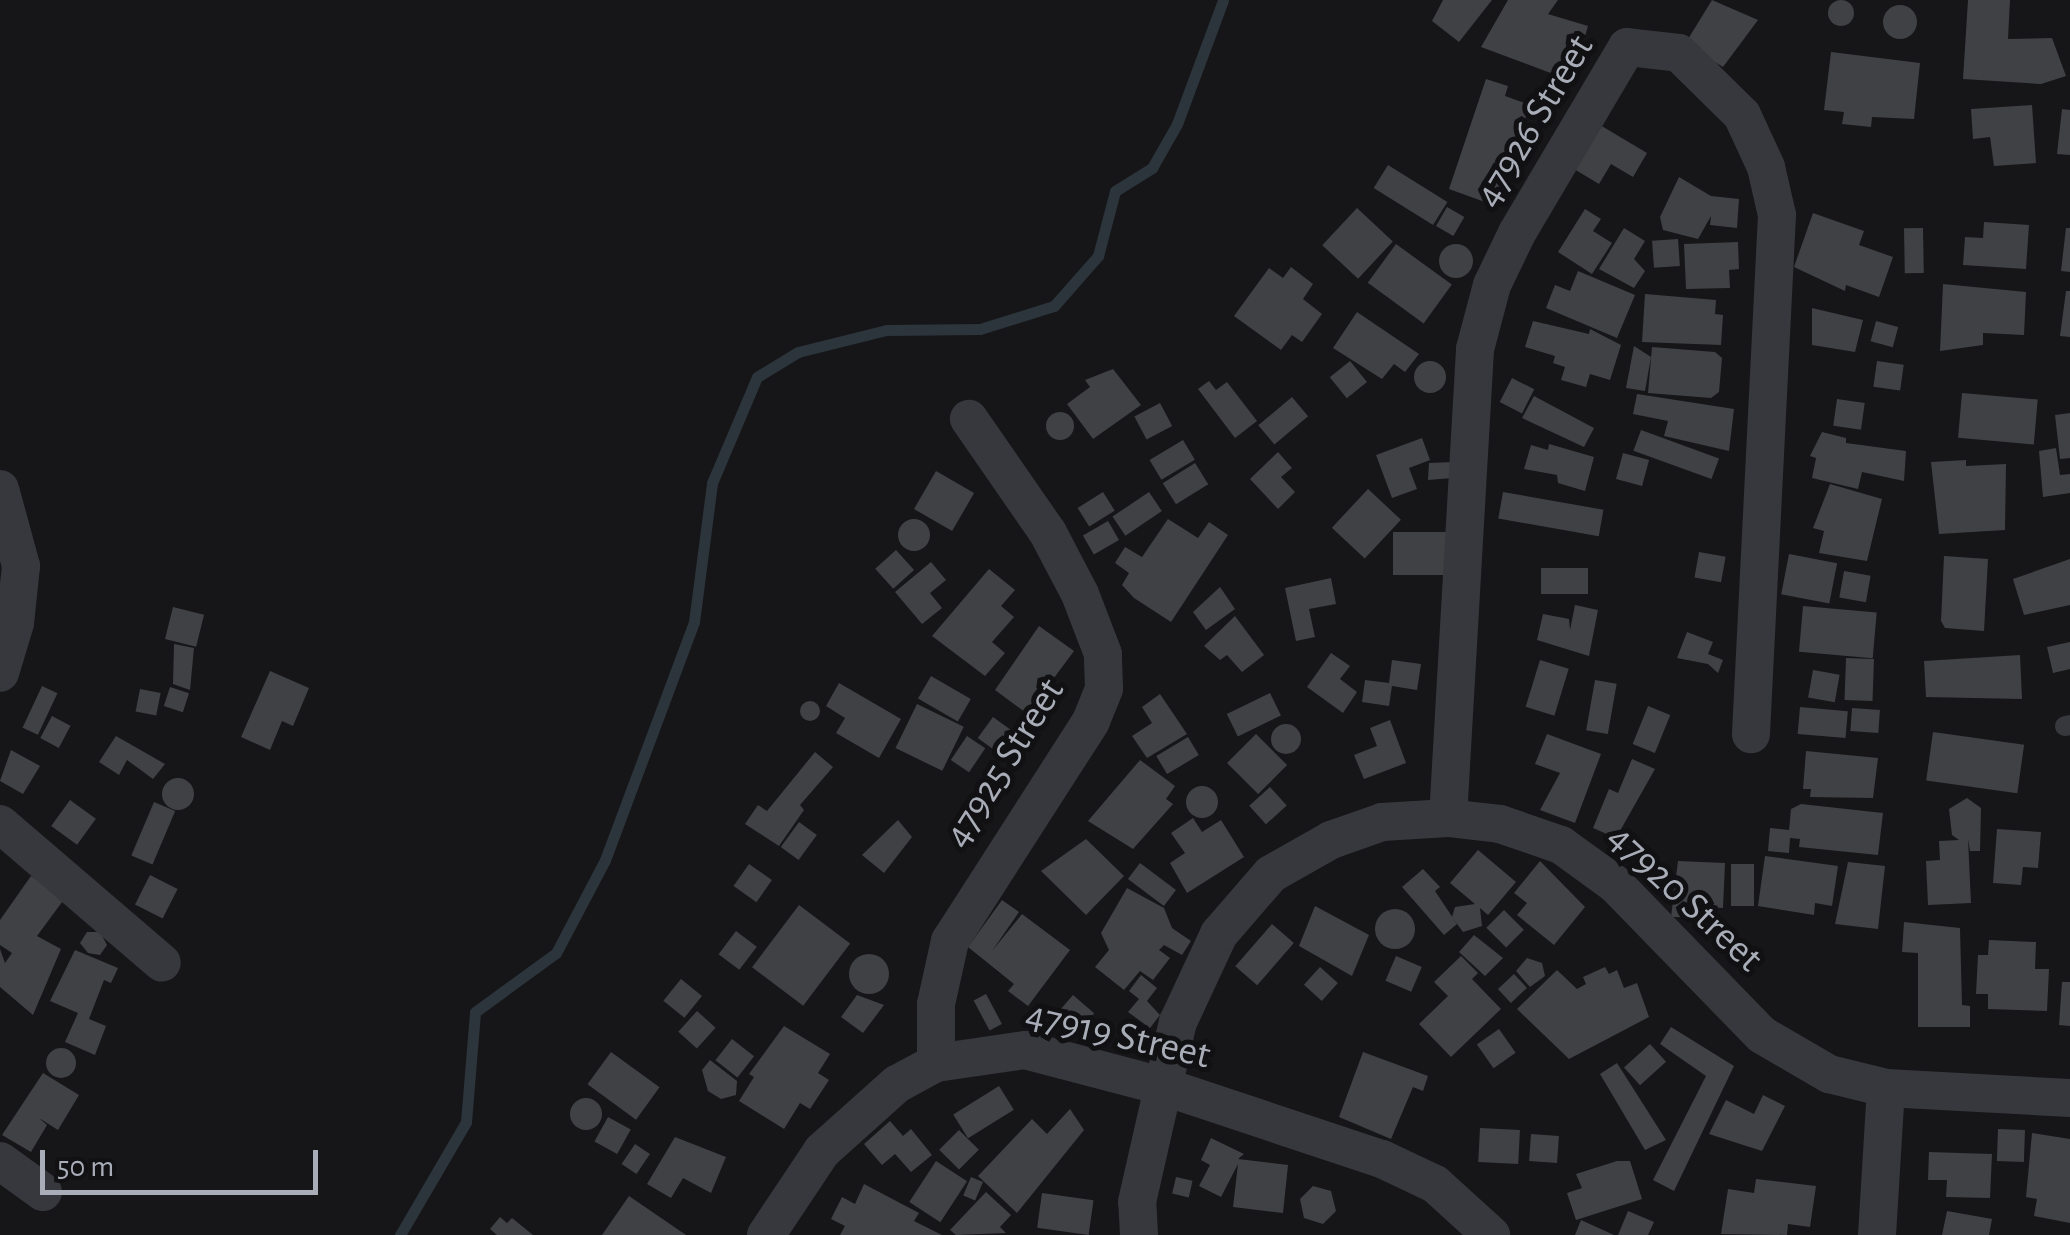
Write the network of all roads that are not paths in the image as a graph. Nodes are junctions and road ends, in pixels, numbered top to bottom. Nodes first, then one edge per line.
1 (969, 419) dead end
2 (0, 489) edge
3 (0, 673) edge
4 (1751, 734) dead end
5 (1448, 818) junction
6 (0, 824) edge
7 (162, 963) dead end
8 (936, 1063) junction
9 (1162, 1086) junction
10 (1886, 1088) junction
11 (2070, 1098) edge
12 (0, 1161) edge
13 (43, 1192) dead end
14 (766, 1235) edge
15 (1139, 1235) edge
16 (1491, 1235) edge
17 (1877, 1235) edge

1 - 8 street, 47925 Street
2 - 3 street
4 - 5 street, 47926 Street
5 - 9 street, 47920 Street
5 - 10 street, 47920 Street
6 - 7 street
8 - 9 street, 47919 Street
8 - 14 street, 47919 Street
9 - 15 street, 47920 Street
9 - 16 street, 47919 Street
10 - 11 street, 47920 Street
10 - 17 street
12 - 13 street

